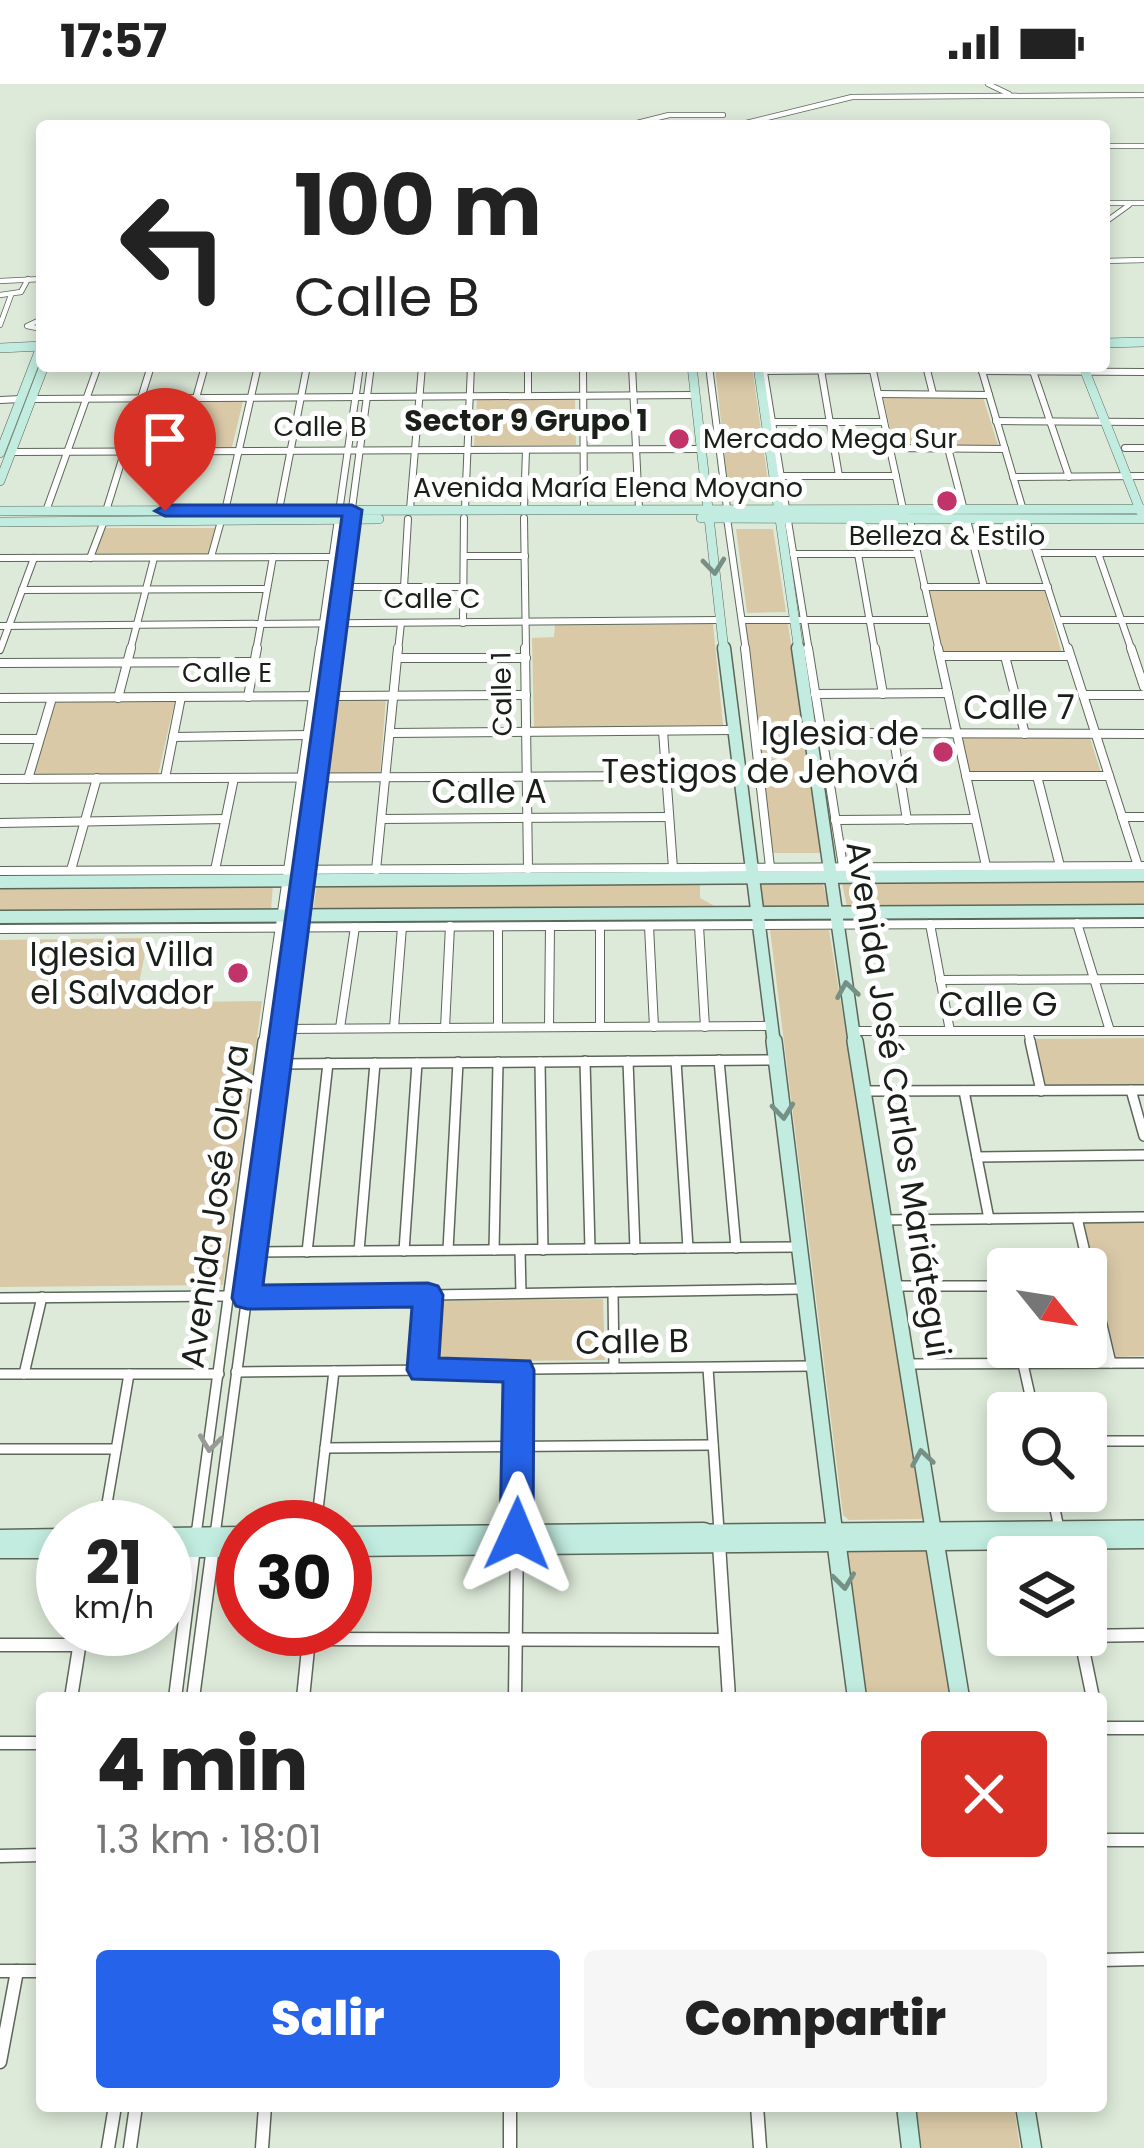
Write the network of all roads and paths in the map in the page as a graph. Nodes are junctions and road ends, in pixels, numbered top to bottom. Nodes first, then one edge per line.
1 (847, 84) edge
2 (988, 84) edge
3 (1144, 95) edge
4 (1014, 96) junction
5 (852, 97) junction
6 (720, 105) dead end
7 (689, 114) junction
8 (723, 115) junction
9 (656, 117) junction
10 (646, 120) edge
11 (656, 120) edge
12 (690, 120) edge
13 (724, 120) edge
14 (758, 120) edge
15 (1110, 146) edge
16 (1144, 146) edge
17 (1110, 203) edge
18 (1131, 203) junction
19 (1144, 203) edge
20 (1110, 219) edge
21 (1144, 260) edge
22 (1110, 261) edge
23 (36, 279) edge
24 (28, 280) junction
25 (0, 281) edge
26 (0, 295) edge
27 (10, 295) junction
28 (0, 325) edge
29 (1110, 338) edge
30 (1144, 338) edge
31 (0, 344) edge
32 (36, 344) edge
33 (36, 365) edge
34 (1110, 370) edge
35 (41, 372) edge
36 (96, 372) edge
37 (149, 372) edge
38 (203, 372) edge
39 (257, 372) edge
40 (306, 372) edge
41 (359, 372) edge
42 (370, 372) edge
43 (421, 372) edge
44 (471, 372) edge
45 (528, 372) edge
46 (583, 372) edge
47 (632, 372) edge
48 (693, 372) edge
49 (710, 372) edge
50 (762, 372) edge
51 (762, 372) edge
52 (820, 372) edge
53 (874, 372) edge
54 (928, 372) edge
55 (982, 372) edge
56 (1033, 372) edge
57 (1090, 372) edge
58 (1144, 372) edge
59 (878, 394) junction
60 (933, 394) junction
61 (988, 394) junction
62 (695, 395) junction
63 (528, 396) junction
64 (583, 396) junction
65 (634, 396) junction
66 (356, 397) junction
67 (367, 397) junction
68 (419, 397) junction
69 (470, 397) junction
70 (196, 398) junction
71 (251, 398) junction
72 (301, 398) junction
73 (26, 399) junction
74 (86, 399) junction
75 (141, 399) junction
76 (0, 400) edge
77 (997, 421) junction
78 (1050, 421) junction
79 (1110, 421) junction
80 (772, 422) junction
81 (830, 422) junction
82 (884, 422) junction
83 (1144, 422) edge
84 (890, 448) junction
85 (948, 448) junction
86 (1005, 448) junction
87 (1125, 448) junction
88 (1144, 448) edge
89 (584, 449) junction
90 (637, 449) junction
91 (701, 449) junction
92 (354, 450) junction
93 (415, 450) junction
94 (468, 450) junction
95 (526, 450) junction
96 (181, 451) junction
97 (239, 451) junction
98 (291, 451) junction
99 (6, 452) edge
100 (67, 452) junction
101 (124, 452) junction
102 (781, 476) junction
103 (839, 476) junction
104 (896, 476) junction
105 (1135, 476) edge
106 (1013, 477) junction
107 (1069, 477) junction
108 (0, 481) edge
109 (1144, 496) edge
110 (584, 509) junction
111 (639, 509) junction
112 (279, 510) junction
113 (0, 511) edge
114 (46, 511) junction
115 (165, 511) junction
116 (708, 513) junction
117 (727, 513) junction
118 (782, 513) junction
119 (409, 514) junction
120 (465, 514) junction
121 (524, 514) junction
122 (906, 514) junction
123 (1143, 514) edge
124 (346, 515) junction
125 (965, 515) junction
126 (1025, 515) junction
127 (105, 516) junction
128 (223, 516) junction
129 (0, 522) edge
130 (1037, 553) junction
131 (1098, 553) junction
132 (1144, 553) edge
133 (793, 554) junction
134 (858, 554) junction
135 (917, 554) junction
136 (464, 556) junction
137 (525, 556) junction
138 (212, 557) junction
139 (273, 557) junction
140 (334, 557) junction
141 (0, 558) edge
142 (34, 558) junction
143 (90, 558) junction
144 (154, 558) junction
145 (343, 587) junction
146 (404, 587) junction
147 (464, 587) junction
148 (925, 587) junction
149 (984, 587) junction
150 (1048, 587) junction
151 (146, 589) junction
152 (267, 589) junction
153 (22, 590) junction
154 (720, 620) junction
155 (742, 620) junction
156 (799, 620) junction
157 (870, 620) junction
158 (932, 620) junction
159 (1059, 620) junction
160 (1121, 620) junction
161 (1144, 620) edge
162 (525, 622) junction
163 (326, 623) junction
164 (338, 623) junction
165 (401, 623) junction
166 (464, 623) junction
167 (261, 624) junction
168 (137, 625) junction
169 (4, 626) edge
170 (0, 650) edge
171 (940, 656) junction
172 (1005, 656) junction
173 (1070, 656) junction
174 (398, 658) junction
175 (526, 658) junction
176 (254, 662) junction
177 (0, 663) edge
178 (127, 663) junction
179 (1144, 691) edge
180 (948, 693) junction
181 (815, 694) junction
182 (883, 694) junction
183 (526, 695) junction
184 (1083, 695) junction
185 (315, 696) junction
186 (329, 696) junction
187 (394, 696) junction
188 (182, 697) junction
189 (248, 697) junction
190 (0, 698) edge
191 (52, 698) junction
192 (118, 698) junction
193 (733, 730) junction
194 (662, 731) junction
195 (526, 732) junction
196 (390, 733) junction
197 (821, 733) junction
198 (892, 733) junction
199 (310, 734) junction
200 (957, 734) junction
201 (1025, 734) junction
202 (1095, 734) junction
203 (1144, 734) edge
204 (173, 737) junction
205 (0, 739) edge
206 (39, 739) junction
207 (666, 776) junction
208 (966, 776) junction
209 (1036, 776) junction
210 (1109, 776) junction
211 (386, 777) junction
212 (527, 777) junction
213 (97, 778) junction
214 (165, 778) junction
215 (234, 778) junction
216 (304, 778) junction
217 (318, 778) junction
218 (0, 779) edge
219 (28, 779) junction
220 (669, 817) junction
221 (1122, 817) junction
222 (1144, 817) edge
223 (527, 818) junction
224 (226, 819) junction
225 (382, 819) junction
226 (976, 819) junction
227 (835, 820) junction
228 (907, 820) junction
229 (85, 821) junction
230 (0, 823) edge
231 (986, 866) junction
232 (1060, 866) junction
233 (770, 867) junction
234 (674, 868) junction
235 (528, 869) junction
236 (1142, 869) edge
237 (71, 870) junction
238 (215, 870) junction
239 (376, 870) junction
240 (0, 871) edge
241 (836, 872) junction
242 (749, 873) junction
243 (289, 875) junction
244 (304, 875) junction
245 (0, 882) edge
246 (1144, 911) edge
247 (0, 917) edge
248 (836, 918) junction
249 (759, 919) junction
250 (298, 921) junction
251 (281, 922) junction
252 (1077, 923) junction
253 (1144, 923) edge
254 (930, 924) junction
255 (450, 926) junction
256 (550, 926) junction
257 (600, 926) junction
258 (650, 926) junction
259 (699, 926) junction
260 (355, 927) junction
261 (402, 927) junction
262 (498, 927) junction
263 (0, 929) edge
264 (1144, 979) edge
265 (940, 980) junction
266 (1094, 980) junction
267 (773, 1026) junction
268 (549, 1027) junction
269 (600, 1027) junction
270 (654, 1027) junction
271 (705, 1027) junction
272 (340, 1028) junction
273 (394, 1028) junction
274 (445, 1028) junction
275 (498, 1028) junction
276 (282, 1029) junction
277 (853, 1031) junction
278 (950, 1031) junction
279 (1028, 1031) junction
280 (1110, 1031) junction
281 (1144, 1031) edge
282 (719, 1060) junction
283 (777, 1060) junction
284 (585, 1061) junction
285 (628, 1061) junction
286 (676, 1061) junction
287 (458, 1062) junction
288 (498, 1062) junction
289 (541, 1062) junction
290 (328, 1063) junction
291 (375, 1063) junction
292 (417, 1063) junction
293 (278, 1064) junction
294 (1041, 1090) junction
295 (1131, 1090) junction
296 (1144, 1090) edge
297 (862, 1091) junction
298 (964, 1091) junction
299 (1144, 1136) edge
300 (1144, 1154) edge
301 (977, 1157) junction
302 (241, 1197) junction
303 (260, 1197) junction
304 (1144, 1217) edge
305 (1077, 1218) junction
306 (988, 1219) junction
307 (884, 1220) junction
308 (797, 1247) junction
309 (688, 1248) junction
310 (736, 1248) junction
311 (1082, 1248) edge
312 (590, 1249) junction
313 (634, 1249) junction
314 (448, 1250) junction
315 (494, 1250) junction
316 (520, 1250) junction
317 (543, 1250) junction
318 (359, 1251) junction
319 (404, 1251) junction
320 (253, 1252) junction
321 (307, 1252) junction
322 (895, 1286) junction
323 (987, 1286) edge
324 (802, 1288) junction
325 (613, 1292) junction
326 (521, 1293) junction
327 (428, 1295) junction
328 (227, 1296) junction
329 (41, 1297) junction
330 (0, 1298) edge
331 (247, 1298) junction
332 (1107, 1349) edge
333 (1107, 1363) edge
334 (1111, 1363) junction
335 (1144, 1363) edge
336 (907, 1364) junction
337 (987, 1364) edge
338 (812, 1366) junction
339 (708, 1368) junction
340 (614, 1369) junction
341 (423, 1370) junction
342 (519, 1370) junction
343 (334, 1371) junction
344 (236, 1372) junction
345 (0, 1374) edge
346 (25, 1374) junction
347 (129, 1374) junction
348 (219, 1374) junction
349 (1107, 1441) edge
350 (1144, 1441) edge
351 (713, 1445) junction
352 (518, 1446) junction
353 (325, 1448) junction
354 (0, 1449) edge
355 (116, 1449) junction
356 (108, 1500) edge
357 (319, 1500) edge
358 (1144, 1528) edge
359 (934, 1534) junction
360 (838, 1536) junction
361 (1094, 1536) edge
362 (372, 1537) edge
363 (987, 1537) edge
364 (36, 1538) edge
365 (719, 1538) junction
366 (0, 1539) edge
367 (1144, 1539) edge
368 (192, 1540) edge
369 (216, 1540) edge
370 (517, 1540) junction
371 (1107, 1540) edge
372 (205, 1542) junction
373 (192, 1544) edge
374 (216, 1544) edge
375 (372, 1546) edge
376 (36, 1549) edge
377 (0, 1550) edge
378 (1107, 1635) edge
379 (1144, 1635) edge
380 (372, 1636) edge
381 (515, 1640) junction
382 (725, 1640) junction
383 (0, 1646) edge
384 (36, 1646) edge
385 (78, 1656) edge
386 (307, 1656) edge
387 (1084, 1656) edge
388 (71, 1692) edge
389 (176, 1692) edge
390 (193, 1692) edge
391 (304, 1692) edge
392 (515, 1692) edge
393 (729, 1692) edge
394 (856, 1692) edge
395 (959, 1692) edge
396 (1092, 1692) edge
397 (1107, 1728) edge
398 (1144, 1728) edge
399 (0, 1743) edge
400 (36, 1743) edge
401 (1107, 1840) edge
402 (1144, 1840) edge
403 (36, 1855) edge
404 (0, 1856) edge
405 (1107, 1960) edge
406 (1144, 1960) edge
407 (0, 1971) edge
408 (17, 1971) junction
409 (36, 1971) edge
410 (0, 2062) edge
411 (114, 2112) edge
412 (135, 2112) edge
413 (265, 2112) edge
414 (510, 2112) edge
415 (757, 2112) edge
416 (907, 2112) edge
417 (1026, 2112) edge
418 (108, 2148) edge
419 (130, 2148) edge
420 (262, 2148) edge
421 (509, 2148) edge
422 (760, 2148) edge
423 (911, 2148) edge
424 (1032, 2148) edge

1 - 5 street
2 - 4 street
3 - 4 street
4 - 5 street
5 - 14 street
6 - 8 street
7 - 8 street
7 - 9 street
7 - 12 street
8 - 13 street
9 - 10 street
9 - 11 street
15 - 16 street
17 - 18 street
18 - 19 street
18 - 20 street
21 - 22 street
23 - 24 street
24 - 25 street
24 - 27 street
26 - 27 street
27 - 28 street
29 - 30 street
31 - 32 street
33 - 73 street
34 - 58 street
35 - 73 street
36 - 74 street
37 - 75 street
38 - 70 street
39 - 71 street
40 - 72 street
41 - 66 street, Avenida José Olaya
42 - 67 street, Avenida José Olaya
43 - 68 street
44 - 69 street
45 - 63 street
46 - 64 street
47 - 65 street
48 - 62 street
49 - 117 street
50 - 80 street, Avenida José Carlos Mariátegui
51 - 118 street, Avenida José Carlos Mariátegui
52 - 81 street
53 - 59 street
54 - 60 street
55 - 61 street
56 - 78 street
57 - 79 street
59 - 60 street
59 - 82 street
60 - 61 street
61 - 77 street
62 - 65 street
62 - 91 street
63 - 64 street
63 - 69 street
64 - 65 street
64 - 89 street
65 - 90 street
66 - 67 street
66 - 72 street
66 - 92 street, Avenida José Olaya
67 - 68 street
67 - 92 street, Avenida José Olaya
68 - 69 street
68 - 93 street
69 - 94 street
70 - 71 street
70 - 75 street
71 - 72 street
71 - 97 street
72 - 98 street
73 - 74 street
73 - 76 street
73 - 99 street
74 - 75 street
74 - 100 street
75 - 101 street
77 - 78 street
77 - 86 street
78 - 79 street
78 - 107 street
79 - 83 street
79 - 87 street
79 - 105 street
80 - 81 street
80 - 102 street, Avenida José Carlos Mariátegui
81 - 82 street
81 - 103 street
82 - 84 street
84 - 85 street
84 - 104 street
85 - 86 street
85 - 125 street
86 - 106 street
87 - 88 street
87 - 105 street
89 - 90 street, Calle B
89 - 95 street, Calle B
89 - 110 street
90 - 91 street, Calle B
90 - 111 street
91 - 116 street
92 - 93 street, Calle B
92 - 98 street, Calle B
92 - 124 street, Avenida José Olaya
93 - 94 street, Calle B
93 - 119 street
94 - 95 street, Calle B
94 - 120 street
95 - 121 street, Calle 1
96 - 97 street, Calle B
96 - 101 street, Calle B
96 - 115 street
97 - 98 street, Calle B
97 - 128 street
98 - 112 street
99 - 100 street, Calle B
99 - 108 street
100 - 101 street, Calle B
100 - 114 street
101 - 127 street
102 - 103 street
102 - 118 street, Avenida José Carlos Mariátegui
103 - 104 street
104 - 122 street
105 - 107 street
105 - 109 street
105 - 123 street
106 - 107 street
106 - 126 street
110 - 111 street, Avenida María Elena Moyano
110 - 121 street, Avenida María Elena Moyano
111 - 116 street, Avenida María Elena Moyano
112 - 124 street, Avenida María Elena Moyano
112 - 128 street, Avenida María Elena Moyano
113 - 114 street, Avenida María Elena Moyano
114 - 127 street, Avenida María Elena Moyano
115 - 127 street, Avenida María Elena Moyano
115 - 128 street, Avenida María Elena Moyano
116 - 117 street, Avenida María Elena Moyano
116 - 121 street, Avenida María Elena Moyano
116 -> 154 street
117 - 118 street, Avenida María Elena Moyano
117 - 155 street
118 - 122 street, Avenida María Elena Moyano
118 - 133 street, Avenida José Carlos Mariátegui
118 - 156 street, Avenida José Carlos Mariátegui
119 - 120 street, Avenida María Elena Moyano
119 - 124 street, Avenida María Elena Moyano
119 - 146 street
120 - 121 street, Avenida María Elena Moyano
120 - 136 street
121 - 137 street, Calle 1
122 - 125 street, Avenida María Elena Moyano
122 - 135 street
123 - 126 street, Avenida María Elena Moyano
124 - 128 street, Avenida María Elena Moyano
124 - 140 street, Avenida José Olaya
124 - 145 street, Avenida José Olaya
125 - 126 street, Avenida María Elena Moyano
125 - 149 street
126 - 130 street
127 - 128 street, Avenida María Elena Moyano
127 - 129 street, Avenida María Elena Moyano
127 - 143 street
128 - 138 street
130 - 131 street
130 - 150 street
131 - 132 street
131 - 160 street
133 - 134 street
133 - 156 street, Avenida José Carlos Mariátegui
134 - 135 street
134 - 157 street
135 - 148 street
136 - 137 street
136 - 147 street
137 - 162 street, Calle 1
138 - 139 street
138 - 144 street
139 - 140 street
139 - 152 street
140 - 163 street, Avenida José Olaya
141 - 142 street
142 - 143 street
142 - 153 street
143 - 144 street
144 - 151 street
145 - 146 street
145 - 164 street, Avenida José Olaya
146 - 147 street
147 - 166 street
148 - 149 street
148 - 158 street
149 - 150 street
150 - 159 street
151 - 152 street
151 - 153 street
151 - 168 street
152 - 167 street
153 - 169 street
154 - 162 street, Calle C
154 - 193 street
155 - 156 street
155 - 233 street
156 - 157 street
156 - 181 street, Avenida José Carlos Mariátegui
156 - 241 street, Avenida José Carlos Mariátegui
157 - 158 street
157 - 182 street
158 - 171 street
159 - 160 street
159 - 173 street
160 - 161 street
160 - 179 street
162 - 166 street, Calle C
162 - 175 street, Calle 1
163 - 164 street, Calle C
163 - 167 street, Calle C
163 - 185 street, Avenida José Olaya
164 - 165 street, Calle C
164 - 186 street, Avenida José Olaya
165 - 166 street, Calle C
165 - 174 street
167 - 168 street, Calle C
167 - 176 street
168 - 169 street, Calle C
168 - 178 street
169 - 170 street
171 - 172 street
171 - 180 street
172 - 173 street
172 - 201 street
173 - 184 street
174 - 175 street
174 - 187 street
175 - 183 street, Calle 1
176 - 178 street
176 - 189 street
177 - 178 street
178 - 192 street
179 - 184 street
180 - 182 street
180 - 200 street
181 - 182 street
181 - 197 street, Avenida José Carlos Mariátegui
183 - 187 street, Calle E
183 - 195 street, Calle 1
184 - 202 street
185 - 186 street, Calle E
185 - 189 street, Calle E
185 - 199 street, Avenida José Olaya
186 - 187 street, Calle E
186 - 217 street, Avenida José Olaya
187 - 196 street
188 - 189 street, Calle E
188 - 192 street, Calle E
188 - 204 street
190 - 191 street, Calle E
191 - 192 street, Calle E
191 - 206 street
193 - 194 street
193 - 242 street
194 - 195 street
194 - 207 street
195 - 196 street
195 - 212 street, Calle 1
196 - 211 street
197 - 198 street, Calle 7
197 - 227 street, Avenida José Carlos Mariátegui
198 - 200 street, Calle 7
198 - 228 street
199 - 204 street
199 - 216 street, Avenida José Olaya
200 - 201 street, Calle 7
200 - 208 street
201 - 202 street, Calle 7
202 - 203 street, Calle 7
202 - 210 street
204 - 214 street
205 - 206 street
206 - 219 street
207 - 212 street
207 - 220 street
208 - 209 street
208 - 226 street
209 - 210 street
209 - 232 street
210 - 221 street
211 - 212 street
211 - 217 street
211 - 225 street
212 - 223 street, Calle 1
213 - 214 street
213 - 219 street
213 - 229 street
214 - 215 street
215 - 216 street
215 - 224 street
216 - 217 street
216 - 243 street, Avenida José Olaya
217 - 244 street, Avenida José Olaya
218 - 219 street
220 - 223 street, Calle A
220 - 234 street
221 - 222 street
221 - 236 street
223 - 225 street, Calle A
223 - 235 street, Calle 1
224 - 229 street
224 - 238 street
225 - 239 street
226 - 228 street
226 - 231 street
227 - 228 street
227 - 241 street, Avenida José Carlos Mariátegui
229 - 230 street
229 - 237 street
231 - 232 street
231 - 241 street
232 - 236 street
233 - 241 street
233 - 242 street
234 - 235 street
234 - 242 street
235 - 239 street
236 - 241 street
237 - 238 street
237 - 240 street
238 - 243 street
239 - 244 street
241 - 242 street
241 - 248 street, Avenida José Carlos Mariátegui
242 - 244 street
242 - 249 street
243 - 244 street
243 - 245 street
243 - 251 street, Avenida José Olaya
244 - 250 street, Avenida José Olaya
246 - 248 street
247 - 251 street
248 - 249 street
248 - 254 street
277 -> 248 street, Avenida José Carlos Mariátegui
249 - 250 street
249 - 259 street
249 - 267 street
250 - 251 street
250 - 260 street
250 - 276 street, Avenida José Olaya
251 - 263 street
251 - 302 street, Avenida José Olaya
252 - 253 street
252 - 254 street
252 - 266 street
254 - 265 street
255 - 261 street
255 - 262 street
255 - 274 street
256 - 257 street
256 - 262 street
256 - 268 street
257 - 258 street
257 - 269 street
258 - 259 street
258 - 270 street
259 - 271 street
260 - 261 street
260 - 272 street
261 - 273 street
262 - 275 street
264 - 266 street
265 - 266 street
265 - 278 street
266 - 280 street
267 - 271 street
267 - 283 street
268 - 269 street
268 - 275 street
269 - 270 street
270 - 271 street
272 - 273 street
272 - 276 street
273 - 274 street
274 - 275 street
276 - 293 street, Avenida José Olaya
277 - 278 street, Calle G
277 - 297 street, Avenida José Carlos Mariátegui
278 - 279 street, Calle G
279 - 280 street, Calle G
279 - 294 street
280 - 281 street, Calle G
282 - 283 street
282 - 286 street
282 - 310 street
283 -> 308 street
284 - 285 street
284 - 289 street
284 - 312 street
285 - 286 street
285 - 313 street
286 - 309 street
287 - 288 street
287 - 292 street
287 - 314 street
288 - 289 street
288 - 315 street
289 - 317 street
290 - 291 street
290 - 293 street
290 - 321 street
291 - 292 street
291 - 318 street
292 - 319 street
293 - 303 street, Avenida José Olaya
294 - 295 street
294 - 298 street
295 - 296 street
295 - 299 street
297 - 298 street
297 - 307 street, Avenida José Carlos Mariátegui
298 - 301 street
300 - 301 street
301 - 306 street
302 - 303 street
302 - 328 street, Avenida José Olaya
303 - 320 street, Avenida José Olaya
304 - 305 street
305 - 306 street
305 - 311 street
306 - 307 street
307 - 322 street, Avenida José Carlos Mariátegui
308 - 310 street
308 - 324 street
309 - 310 street
309 - 313 street
312 - 313 street
312 - 317 street
314 - 315 street
314 - 319 street
315 - 316 street
316 - 317 street
316 - 326 street
318 - 319 street
318 - 321 street
320 - 321 street
320 - 331 street, Avenida José Olaya
322 - 323 street
322 - 336 street, Avenida José Carlos Mariátegui
324 - 325 street
324 - 338 street
325 - 326 street
325 - 340 street
326 - 327 street
327 - 331 street
327 - 341 street
328 - 329 street
328 - 348 street, Avenida José Olaya
329 - 330 street
329 - 346 street
331 - 344 street, Avenida José Olaya
332 - 334 street
333 - 334 street
334 - 335 street
336 - 337 street
359 -> 336 street, Avenida José Carlos Mariátegui
338 - 339 street, Calle B
338 - 360 street
339 - 340 street, Calle B
339 - 351 street
340 - 342 street, Calle B
341 - 342 street, Calle B
341 - 343 street, Calle B
342 - 352 street
343 - 344 street, Calle B
343 - 353 street
344 - 372 street, Avenida José Olaya
345 - 346 street
346 - 347 street
347 - 348 street
347 - 355 street
348 -> 372 street, Avenida José Olaya
349 - 350 street
351 - 352 street
351 - 365 street
352 - 353 street
352 - 370 street
353 - 357 street
354 - 355 street
355 - 356 street
358 - 361 street
359 - 360 street
359 - 363 street
359 - 395 street, Avenida José Carlos Mariátegui
360 - 365 street
360 -> 394 street
362 - 370 street
364 - 366 street
365 - 370 street
365 - 382 street
367 - 371 street
368 - 372 street
369 - 372 street
370 - 375 street
370 - 381 street
372 - 373 street
372 - 374 street
372 - 389 street, Avenida José Olaya
372 - 390 street, Avenida José Olaya
376 - 377 street
378 - 379 street
380 - 381 street
381 - 382 street
381 - 392 street
382 - 393 street
383 - 384 street
385 - 388 street
386 - 391 street
387 - 396 street
397 - 398 street
399 - 400 street
401 - 402 street
403 - 404 street
405 - 406 street
407 - 408 street
408 - 409 street
408 - 410 street
411 - 418 street
412 - 419 street
413 - 420 street
414 - 421 street
415 - 422 street
416 - 423 street
417 - 424 street

